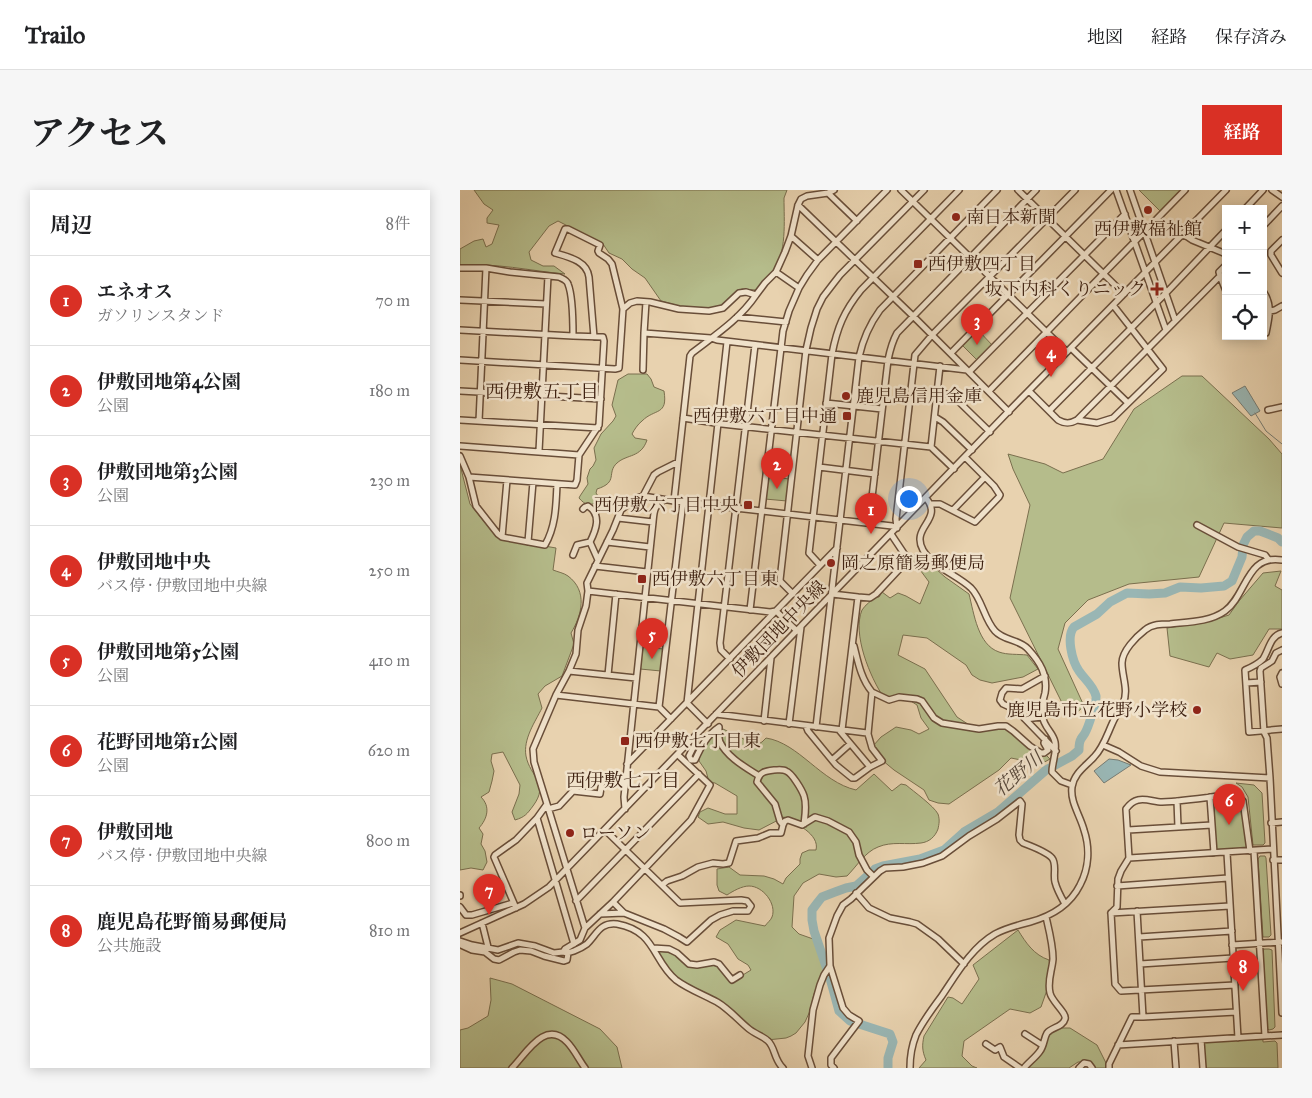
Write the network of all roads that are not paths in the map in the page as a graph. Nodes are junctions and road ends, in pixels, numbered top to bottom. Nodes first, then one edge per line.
1 (834, 190) edge
2 (887, 190) edge
3 (901, 190) edge
4 (924, 190) edge
5 (960, 190) edge
6 (997, 190) edge
7 (1018, 190) edge
8 (1036, 190) edge
9 (1075, 190) edge
10 (1111, 190) edge
11 (1116, 190) edge
12 (1130, 190) edge
13 (1185, 190) edge
14 (1226, 190) edge
15 (1263, 190) edge
16 (1272, 190) edge
17 (828, 193) junction
18 (1282, 197) edge
19 (1027, 199) junction
20 (913, 201) junction
21 (798, 205) junction
22 (1250, 205) edge
23 (1282, 206) edge
24 (1125, 214) junction
25 (1046, 218) junction
26 (931, 219) junction
27 (857, 221) junction
28 (1267, 222) edge
29 (1144, 232) junction
30 (1183, 234) junction
31 (1222, 234) edge
32 (791, 236) junction
33 (1065, 237) junction
34 (950, 238) junction
35 (1282, 240) edge
36 (836, 242) junction
37 (1135, 242) junction
38 (1209, 247) junction
39 (1222, 252) edge
40 (1084, 256) junction
41 (970, 258) junction
42 (818, 260) junction
43 (855, 260) junction
44 (1155, 262) junction
45 (460, 268) edge
46 (486, 268) junction
47 (1222, 269) edge
48 (776, 272) junction
49 (1282, 272) edge
50 (1145, 273) junction
51 (1103, 274) junction
52 (548, 276) junction
53 (989, 276) junction
54 (1220, 276) junction
55 (874, 278) junction
56 (1222, 281) edge
57 (799, 288) junction
58 (1166, 293) junction
59 (1124, 294) junction
60 (756, 295) junction
61 (893, 296) junction
62 (1009, 296) junction
63 (460, 300) edge
64 (485, 301) junction
65 (646, 302) junction
66 (1156, 303) junction
67 (546, 304) junction
68 (1267, 304) edge
69 (1113, 305) junction
70 (1282, 306) edge
71 (623, 309) junction
72 (1270, 312) junction
73 (1027, 314) junction
74 (914, 316) junction
75 (737, 317) junction
76 (1175, 320) junction
77 (786, 322) junction
78 (1267, 328) edge
79 (1131, 329) junction
80 (460, 330) edge
81 (1166, 330) junction
82 (483, 331) junction
83 (1046, 332) junction
84 (644, 333) junction
85 (545, 334) junction
86 (932, 335) junction
87 (573, 336) junction
88 (594, 337) junction
89 (711, 338) junction
90 (727, 342) junction
91 (755, 345) junction
92 (781, 348) junction
93 (806, 350) junction
94 (1069, 350) junction
95 (1146, 350) junction
96 (951, 353) junction
97 (832, 354) junction
98 (859, 357) junction
99 (460, 360) edge
100 (888, 360) junction
101 (482, 361) junction
102 (914, 363) junction
103 (543, 365) junction
104 (940, 366) junction
105 (603, 368) junction
106 (1092, 369) junction
107 (643, 370) dead end
108 (968, 371) junction
109 (1110, 386) junction
110 (460, 391) edge
111 (989, 391) junction
112 (1029, 391) junction
113 (480, 392) junction
114 (937, 393) junction
115 (542, 395) junction
116 (601, 399) junction
117 (826, 403) junction
118 (1128, 403) junction
119 (854, 406) junction
120 (1282, 407) edge
121 (882, 409) junction
122 (1268, 410) dead end
123 (1049, 411) junction
124 (1009, 412) junction
125 (935, 417) junction
126 (683, 418) junction
127 (460, 420) edge
128 (1077, 420) junction
129 (479, 421) junction
130 (718, 422) junction
131 (540, 425) junction
132 (746, 426) junction
133 (598, 428) junction
134 (771, 429) junction
135 (797, 432) junction
136 (990, 432) junction
137 (823, 435) junction
138 (850, 438) junction
139 (878, 441) junction
140 (905, 444) junction
141 (460, 446) edge
142 (931, 447) junction
143 (972, 450) junction
144 (539, 451) junction
145 (580, 455) junction
146 (460, 456) edge
147 (965, 457) junction
148 (678, 462) junction
149 (819, 467) junction
150 (954, 469) junction
151 (846, 470) junction
152 (875, 474) junction
153 (469, 477) junction
154 (985, 477) junction
155 (507, 480) junction
156 (533, 482) junction
157 (557, 484) junction
158 (643, 496) junction
159 (926, 498) junction
160 (664, 500) junction
161 (674, 501) junction
162 (683, 502) junction
163 (931, 504) junction
164 (709, 505) junction
165 (737, 508) junction
166 (583, 509) dead end
167 (953, 510) junction
168 (762, 511) junction
169 (787, 514) junction
170 (813, 516) junction
171 (618, 518) junction
172 (841, 520) junction
173 (653, 522) junction
174 (869, 523) junction
175 (1197, 525) dead end
176 (897, 528) junction
177 (891, 534) junction
178 (502, 537) junction
179 (528, 542) junction
180 (590, 542) junction
181 (607, 542) junction
182 (650, 547) junction
183 (837, 547) junction
184 (573, 555) dead end
185 (1268, 559) junction
186 (598, 560) junction
187 (1282, 560) edge
188 (820, 565) junction
189 (595, 566) junction
190 (647, 572) junction
191 (588, 591) junction
192 (616, 594) junction
193 (793, 594) junction
194 (832, 594) junction
195 (858, 597) junction
196 (644, 598) junction
197 (671, 601) junction
198 (698, 603) junction
199 (725, 607) junction
200 (750, 610) junction
201 (776, 611) junction
202 (799, 629) junction
203 (1282, 633) edge
204 (853, 641) junction
205 (1282, 650) edge
206 (771, 658) junction
207 (730, 659) junction
208 (569, 671) junction
209 (1282, 673) edge
210 (608, 675) junction
211 (1045, 676) junction
212 (636, 678) junction
213 (1261, 682) junction
214 (1246, 683) junction
215 (1282, 684) edge
216 (872, 692) junction
217 (556, 695) junction
218 (687, 703) junction
219 (633, 704) junction
220 (659, 706) junction
221 (716, 714) junction
222 (1042, 717) junction
223 (672, 719) junction
224 (1025, 719) junction
225 (764, 721) junction
226 (708, 724) junction
227 (790, 724) junction
228 (806, 726) junction
229 (816, 727) junction
230 (1282, 729) edge
231 (841, 730) junction
232 (1264, 732) junction
233 (868, 733) junction
234 (694, 738) junction
235 (1045, 739) junction
236 (850, 744) junction
237 (1103, 745) junction
238 (1056, 751) junction
239 (678, 755) junction
240 (832, 760) junction
241 (627, 764) junction
242 (870, 767) junction
243 (699, 774) junction
244 (758, 776) junction
245 (1270, 778) junction
246 (625, 783) junction
247 (1072, 785) junction
248 (1210, 797) junction
249 (1177, 801) junction
250 (548, 807) junction
251 (626, 809) junction
252 (536, 818) junction
253 (1282, 822) edge
254 (1272, 823) junction
255 (804, 824) junction
256 (783, 825) junction
257 (1212, 825) junction
258 (1178, 827) junction
259 (605, 830) junction
260 (1128, 830) junction
261 (626, 850) junction
262 (1273, 850) junction
263 (1252, 851) junction
264 (1227, 852) junction
265 (1214, 854) junction
266 (1129, 858) junction
267 (1273, 860) junction
268 (1282, 860) edge
269 (645, 869) junction
270 (567, 870) junction
271 (874, 876) junction
272 (1228, 878) junction
273 (555, 881) junction
274 (662, 885) junction
275 (1117, 886) junction
276 (856, 893) junction
277 (576, 901) junction
278 (613, 902) junction
279 (1065, 904) junction
280 (514, 905) junction
281 (1230, 906) junction
282 (460, 907) edge
283 (1137, 911) junction
284 (624, 913) junction
285 (1111, 913) junction
286 (600, 914) junction
287 (1046, 917) junction
288 (482, 923) junction
289 (585, 928) junction
290 (1232, 931) junction
291 (460, 933) edge
292 (1139, 937) junction
293 (460, 942) edge
294 (1280, 942) edge
295 (574, 944) junction
296 (1260, 944) junction
297 (1232, 945) junction
298 (488, 947) junction
299 (653, 948) junction
300 (565, 953) junction
301 (1233, 958) junction
302 (964, 964) junction
303 (1140, 964) junction
304 (830, 966) junction
305 (740, 974) dead end
306 (1235, 985) junction
307 (1142, 990) junction
308 (1236, 1012) junction
309 (1282, 1013) edge
310 (1144, 1017) junction
311 (1025, 1034) dead end
312 (1282, 1035) edge
313 (1266, 1036) junction
314 (1238, 1038) junction
315 (1202, 1040) junction
316 (1174, 1041) junction
317 (986, 1044) dead end
318 (1042, 1045) junction
319 (1118, 1045) junction
320 (512, 1068) edge
321 (585, 1068) edge
322 (781, 1068) edge
323 (812, 1068) edge
324 (834, 1068) edge
325 (910, 1068) edge
326 (1020, 1068) edge
327 (1024, 1068) edge
328 (1079, 1068) edge
329 (1092, 1068) edge
330 (1109, 1068) edge
331 (1176, 1068) edge
332 (1203, 1068) edge

1 - 17 street
2 - 27 street
3 - 20 street
4 - 20 street
5 - 26 street
6 - 34 street
7 - 19 street
8 - 19 street
9 - 25 street
10 - 33 street
11 - 24 street
12 - 29 street
13 - 29 street
14 - 30 street, 伊敷団地中央線
15 - 22 street
16 - 18 street
17 - 21 street
17 - 27 street
19 - 25 street
19 - 41 street
20 - 26 street
20 - 43 street
21 - 32 street
21 - 36 street
23 - 28 street
24 - 37 street
24 - 40 street
25 - 33 street
25 - 53 street
26 - 34 street
26 - 55 street
27 - 36 street
29 - 37 street
29 - 44 street
30 - 38 street
30 - 44 street, 伊敷団地中央線
31 - 38 street
32 - 42 street
32 - 48 street
33 - 40 street
33 - 62 street
34 - 41 street
34 - 61 street
35 - 49 street
36 - 42 street
36 - 43 street
37 - 50 street
37 - 51 street
38 - 39 street
38 - 58 street
40 - 51 street
40 - 73 street
41 - 53 street
41 - 74 street
42 - 57 street
43 - 55 street
43 - 93 street
44 - 50 street, 伊敷団地中央線
44 - 58 street
45 - 46 street
46 - 52 street
46 - 64 street
47 - 54 street
48 - 57 street
48 - 60 street
50 - 59 street, 伊敷団地中央線
50 - 66 street
51 - 59 street
51 - 83 street
52 - 67 street
52 - 87 street
53 - 62 street
53 - 86 street
54 - 56 street
54 - 76 street
55 - 61 street
55 - 97 street
57 - 77 street
58 - 66 street
58 - 76 street
59 - 69 street, 伊敷団地中央線
60 - 65 street
60 - 75 street
61 - 74 street
61 - 98 street
62 - 73 street
62 - 96 street
63 - 64 street
64 - 67 street
64 - 82 street
65 - 71 street
65 - 84 street
66 - 79 street
66 - 81 street
67 - 85 street
68 - 72 street
69 - 79 street
69 - 94 street, 伊敷団地中央線
70 - 72 street
71 - 88 street
71 - 105 street
72 - 78 street
73 - 83 street
73 - 108 street
74 - 86 street
74 - 100 street
75 - 77 street
75 - 89 street
76 - 81 street
77 - 92 street
79 - 95 street
79 - 106 street
80 - 82 street
81 - 95 street
82 - 85 street
82 - 101 street
83 - 94 street
83 - 111 street
84 - 89 street
84 - 107 street
85 - 87 street
85 - 103 street
86 - 96 street
86 - 102 street
87 - 88 street
88 - 105 street
89 - 90 street
89 - 126 street
90 - 91 street
90 - 130 street
91 - 92 street
91 - 132 street
92 - 93 street
92 - 134 street
93 - 97 street
93 - 135 street
94 - 106 street
94 - 112 street, 伊敷団地中央線
95 - 109 street
95 - 118 street
96 - 108 street
97 - 98 street
97 - 117 street
98 - 100 street
98 - 119 street
99 - 101 street
100 - 102 street
100 - 121 street
101 - 103 street
101 - 113 street
102 - 104 street
102 - 140 street
103 - 105 street
103 - 115 street
104 - 108 street
104 - 114 street
105 - 116 street
106 - 109 street
106 - 123 street
108 - 111 street
109 - 118 street
109 - 128 street
110 - 113 street
111 - 124 street
112 - 123 street
112 - 124 street, 伊敷団地中央線
113 - 115 street
113 - 129 street
114 - 125 street
114 - 136 street
115 - 116 street
115 - 131 street
116 - 133 street
117 - 119 street
117 - 137 street
118 - 128 street
119 - 121 street
119 - 138 street
120 - 122 street
121 - 139 street
123 - 128 street
124 - 136 street, 伊敷団地中央線
125 - 142 street
125 - 143 street
126 - 130 street
126 - 148 street
127 - 129 street
129 - 131 street
130 - 132 street
130 - 164 street
131 - 133 street
131 - 144 street
132 - 134 street
132 - 165 street
133 - 145 street
134 - 135 street
134 - 168 street
135 - 137 street
135 - 169 street
136 - 143 street, 伊敷団地中央線
137 - 138 street
137 - 149 street
138 - 139 street
138 - 151 street
139 - 140 street
139 - 152 street
140 - 142 street
140 - 176 street
141 - 144 street
142 - 150 street
143 - 147 street, 伊敷団地中央線
144 - 145 street
145 - 157 street
146 - 153 street
147 - 150 street, 伊敷団地中央線
147 - 154 street
148 - 158 street
148 - 161 street
149 - 151 street
149 - 170 street
150 - 159 street, 伊敷団地中央線
151 - 152 street
151 - 172 street
152 - 174 street
153 - 155 street
153 - 178 street
154 - 167 street
154 - 167 street
155 - 156 street
155 - 178 street
156 - 157 street
156 - 179 street
157 - 179 street
158 - 160 street
158 - 171 street
159 - 163 street
159 - 176 street, 伊敷団地中央線
160 - 161 street
160 - 173 street
161 - 162 street
162 - 164 street
162 - 197 street
163 - 167 street
163 - 211 street
164 - 165 street
164 - 198 street
165 - 168 street
165 - 199 street
166 - 180 street
168 - 169 street
168 - 200 street
169 - 170 street
169 - 193 street
170 - 172 street
170 - 188 street
171 - 173 street
171 - 181 street
172 - 174 street
172 - 183 street
173 - 182 street
174 - 176 street
175 - 185 street
176 - 177 street, 伊敷団地中央線
177 - 194 street, 伊敷団地中央線
177 - 195 street
178 - 179 street
180 - 184 street
180 - 186 street
181 - 182 street
181 - 186 street
182 - 190 street
183 - 188 street
183 - 194 street
185 - 187 street
185 - 237 street
186 - 189 street
188 - 193 street
189 - 190 street
189 - 191 street
190 - 196 street
191 - 192 street
191 - 208 street
192 - 196 street
192 - 210 street
193 - 201 street
194 - 195 street
194 - 202 street, 伊敷団地中央線
194 - 229 street
195 - 204 street
196 - 197 street
196 - 212 street
197 - 198 street
197 - 220 street
198 - 199 street
198 - 218 street
199 - 200 street
199 - 207 street
200 - 201 street
201 - 202 street
201 - 207 street
202 - 206 street, 伊敷団地中央線
202 - 227 street
203 - 214 street
204 - 216 street
204 - 231 street
205 - 213 street
206 - 221 street, 伊敷団地中央線
206 - 225 street
207 - 218 street
208 - 210 street
208 - 217 street
209 - 215 street
210 - 212 street
211 - 222 street
211 - 224 street
212 - 219 street
213 - 214 street
213 - 232 street
214 - 232 street
216 - 233 street
216 - 235 street
217 - 219 street
217 - 250 street
218 - 223 street
218 - 226 street
219 - 220 street
219 - 241 street
220 - 223 street
221 - 225 street
221 - 226 street, 伊敷団地中央線
222 - 224 street
222 - 238 street
223 - 241 street
224 - 235 street
225 - 227 street
226 - 234 street, 伊敷団地中央線
227 - 228 street
228 - 229 street
228 - 240 street
229 - 231 street
230 - 232 street
231 - 233 street
231 - 236 street
232 - 245 street
233 - 242 street
234 - 239 street, 伊敷団地中央線
234 - 244 street
235 - 238 street
236 - 240 street
236 - 242 street
237 - 245 street
237 - 247 street
238 - 247 street
239 - 243 street
239 - 251 street, 伊敷団地中央線
240 - 242 street
241 - 246 street
243 - 261 street
243 - 269 street
244 - 255 street
244 - 256 street
245 - 254 street
246 - 250 street
246 - 251 street
247 - 279 street
248 - 249 street
248 - 257 street
248 - 263 street
249 - 258 street
249 - 260 street
250 - 252 street
250 - 270 street
251 - 259 street, 伊敷団地中央線
252 - 273 street
252 - 280 street
253 - 254 street
254 - 262 street
255 - 256 street
255 - 271 street
256 - 274 street
257 - 258 street
257 - 265 street
258 - 260 street
259 - 261 street
259 - 270 street, 伊敷団地中央線
260 - 266 street
261 - 269 street
261 - 277 street
262 - 263 street
262 - 267 street
263 - 264 street
263 - 296 street
264 - 265 street
264 - 272 street
265 - 266 street
266 - 275 street
267 - 268 street
267 - 294 street
269 - 274 street
269 - 278 street
270 - 273 street, 伊敷団地中央線
270 - 277 street
271 - 276 street
271 - 279 street
272 - 275 street
272 - 281 street
273 - 280 street, 伊敷団地中央線
273 - 295 street
274 - 284 street
275 - 285 street
276 - 302 street
276 - 304 street
277 - 289 street
278 - 284 street
278 - 286 street
279 - 287 street
280 - 282 street
280 - 288 street, 伊敷団地中央線
281 - 283 street
281 - 290 street
283 - 285 street
283 - 292 street
284 - 286 street
285 - 307 street
286 - 289 street
287 - 302 street
287 - 318 street
288 - 291 street, 伊敷団地中央線
288 - 298 street
289 - 295 street
290 - 292 street
290 - 297 street
292 - 303 street
293 - 298 street
293 - 300 street
294 - 296 street
294 - 309 street
295 - 300 street
296 - 297 street
296 - 313 street
297 - 301 street
298 - 300 street
299 - 300 street
299 - 305 street
299 - 322 street
301 - 303 street
301 - 306 street
302 - 325 street
303 - 307 street
304 - 323 street
304 - 324 street
306 - 307 street
306 - 308 street
307 - 310 street
308 - 310 street
308 - 314 street
310 - 319 street
311 - 318 street
312 - 313 street
313 - 314 street
314 - 315 street
315 - 316 street
315 - 332 street
316 - 319 street
316 - 331 street
317 - 326 street
318 - 327 street
319 - 330 street
320 - 321 street
328 - 329 street

